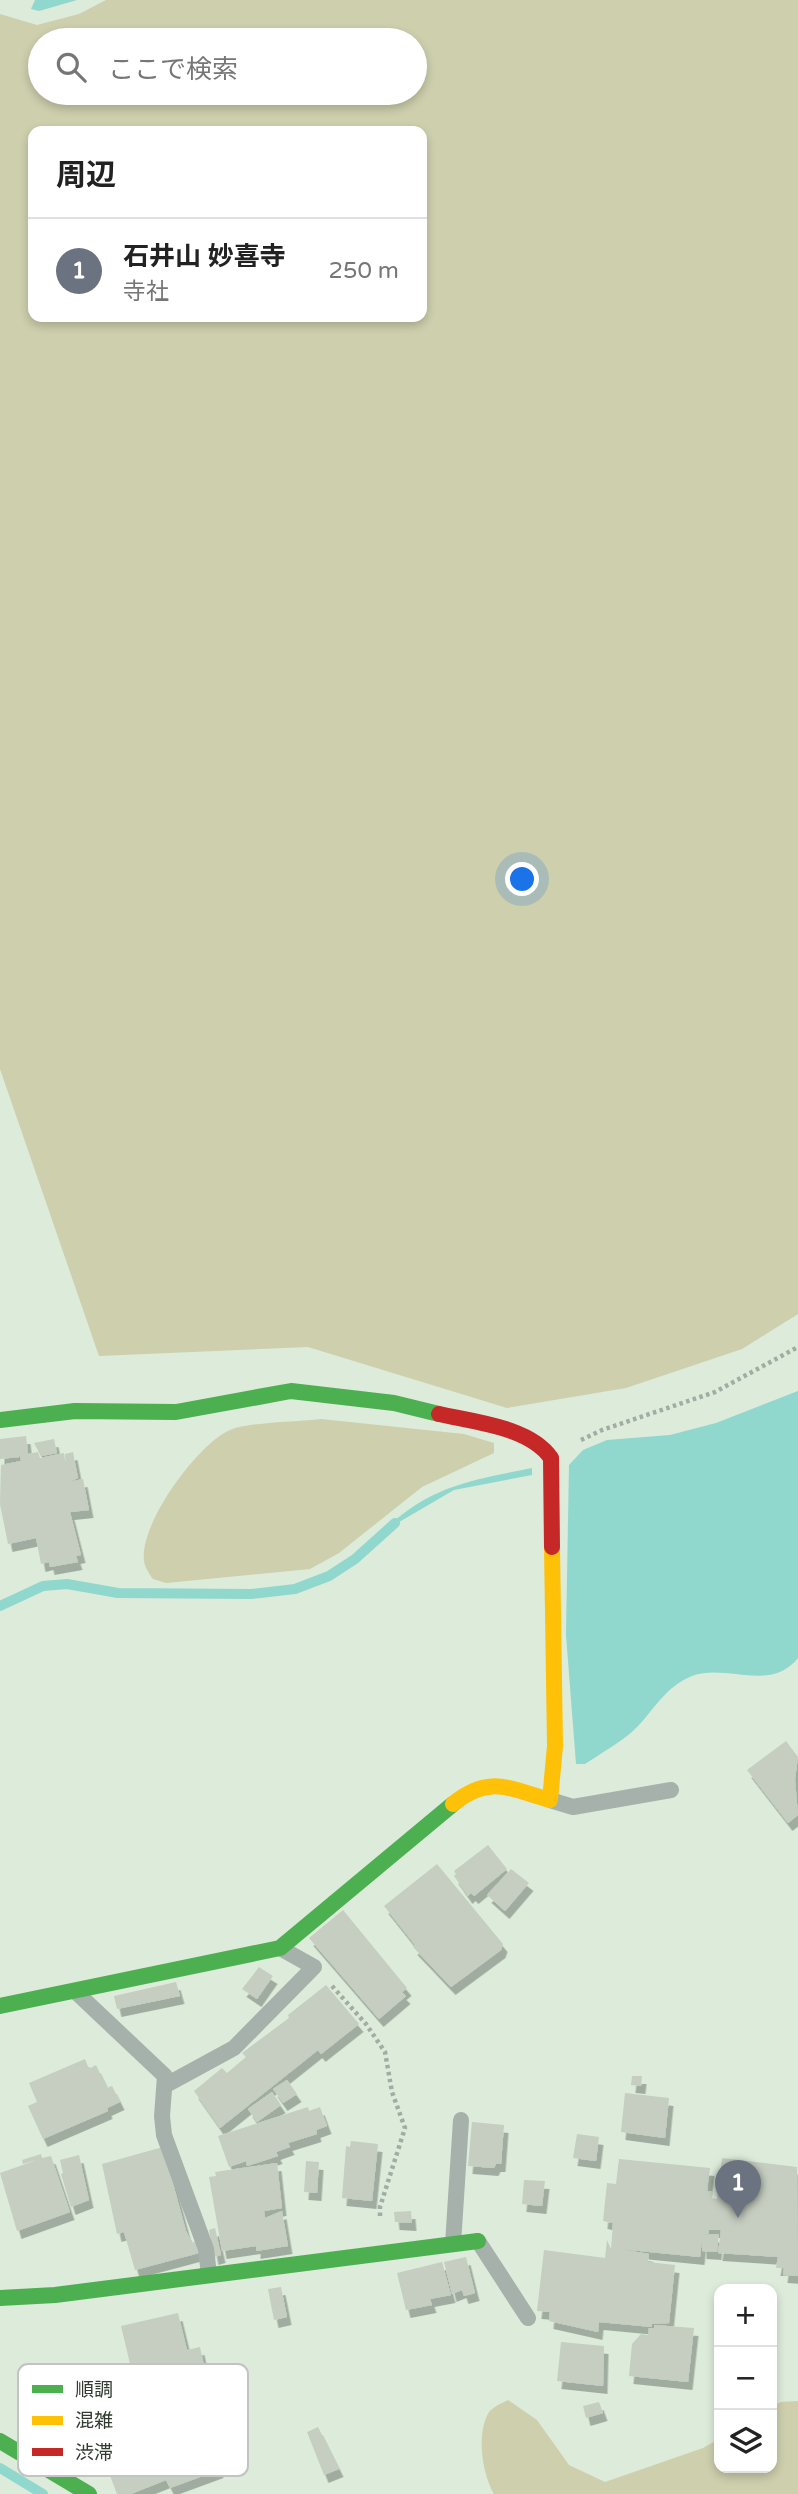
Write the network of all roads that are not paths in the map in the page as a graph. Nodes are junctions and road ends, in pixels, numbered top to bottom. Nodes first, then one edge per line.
1 (0, 1420) edge
2 (671, 1790) dead end
3 (550, 1800) junction
4 (280, 1948) junction
5 (73, 1989) junction
6 (0, 2006) edge
7 (166, 2085) junction
8 (461, 2120) dead end
9 (478, 2241) joint
10 (453, 2244) junction
11 (209, 2275) junction
12 (0, 2298) edge
13 (528, 2318) dead end
14 (0, 2441) edge
15 (18, 2452) edge
16 (59, 2476) edge
17 (89, 2494) edge

1 - 3 street
2 - 3 lane
3 - 4 street
4 - 5 street
4 - 7 lane
5 - 6 street
5 - 7 lane
7 - 11 lane
8 - 10 lane
9 - 10 street
9 - 13 lane
10 - 11 street
11 - 12 street
14 - 15 street
16 - 17 street

